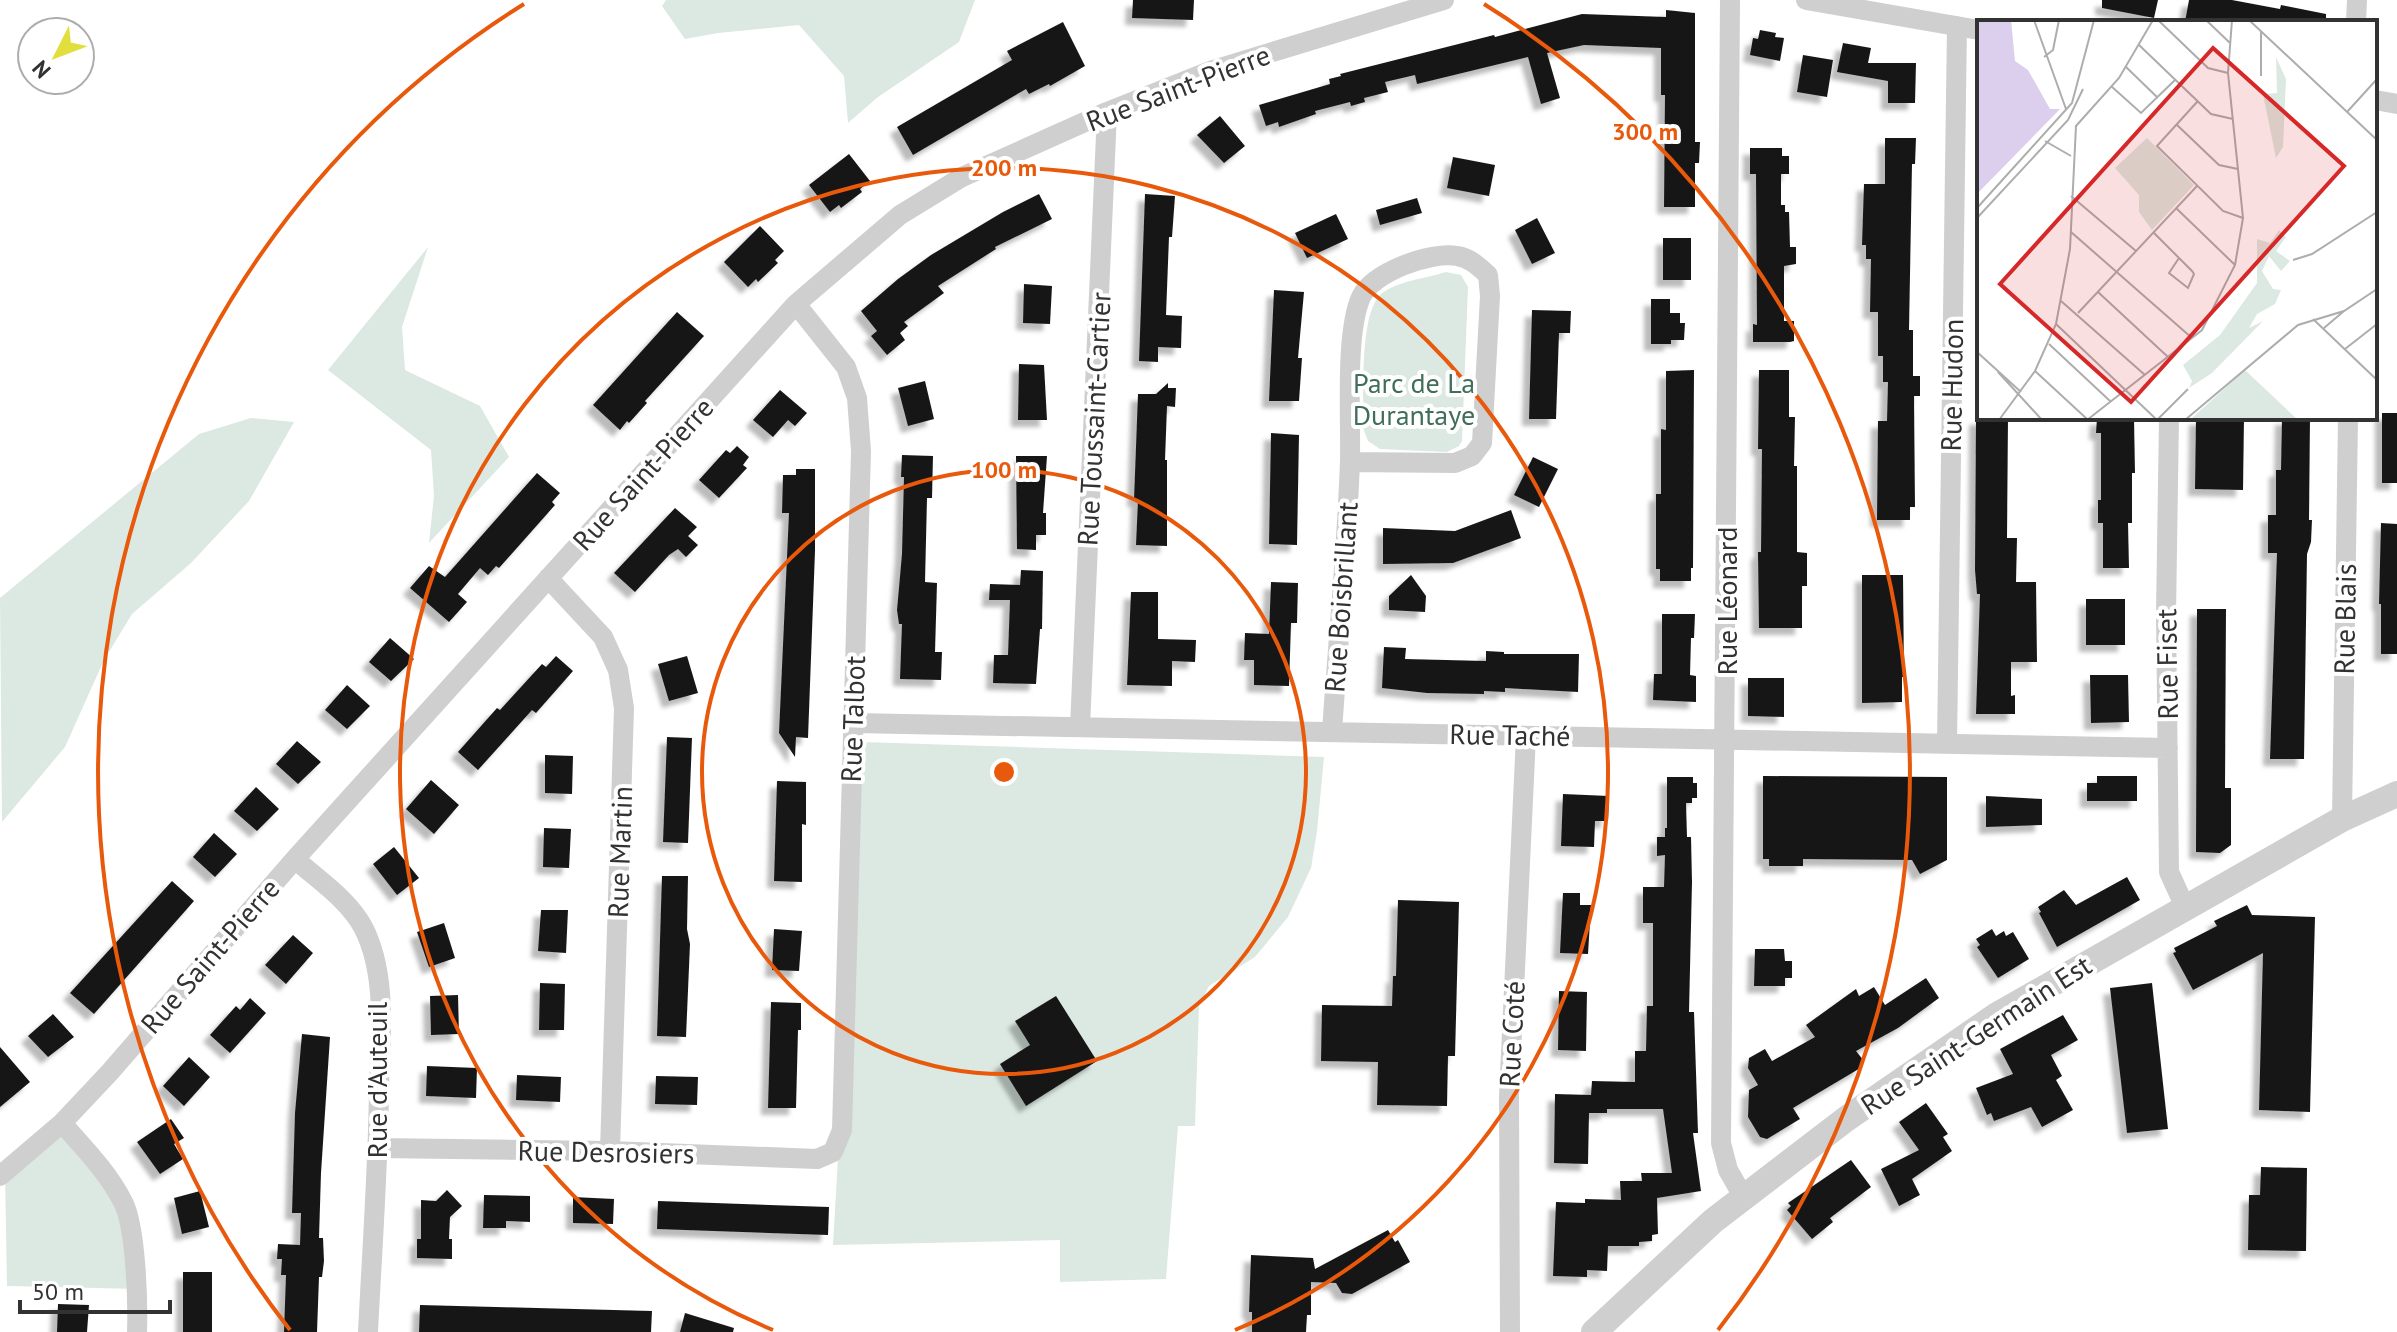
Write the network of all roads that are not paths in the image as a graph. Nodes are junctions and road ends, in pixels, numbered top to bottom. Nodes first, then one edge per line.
1 (1444, 0) edge
2 (1730, 0) edge
3 (1806, 0) edge
4 (2357, 0) edge
5 (2356, 20) edge
6 (1957, 26) junction
7 (1977, 30) edge
8 (2377, 100) edge
9 (2397, 104) edge
10 (1107, 112) junction
11 (796, 304) junction
12 (2169, 420) edge
13 (2348, 420) edge
14 (1350, 462) junction
15 (548, 578) junction
16 (853, 723) junction
17 (1080, 727) junction
18 (1332, 732) junction
19 (1526, 736) junction
20 (1726, 740) junction
21 (1947, 744) junction
22 (2168, 748) junction
23 (2397, 794) edge
24 (2342, 819) junction
25 (295, 859) junction
26 (2185, 907) junction
27 (62, 1123) junction
28 (378, 1148) junction
29 (610, 1151) junction
30 (833, 1152) joint
31 (0, 1176) edge
32 (1744, 1198) junction
33 (137, 1332) edge
34 (368, 1332) edge
35 (1510, 1332) edge
36 (1594, 1332) edge

1 - 10 street, Rue Saint-Pierre
2 - 20 street, Rue Léonard
3 - 6 street
4 - 5 street
6 - 7 street
6 - 21 street, Rue Hudon
8 - 9 street
10 - 11 street, Rue Saint-Pierre
10 - 17 street, Rue Toussaint-Cartier
11 - 15 street, Rue Saint-Pierre
11 - 16 street, Rue Talbot
12 - 22 street, Rue Fiset
13 - 24 street, Rue Blais
14 - 14 street, Rue Boisbrillant
14 - 18 street, Rue Boisbrillant
15 - 25 street, Rue Saint-Pierre
15 - 29 street, Rue Martin
16 - 17 street, Rue Taché
16 - 30 street, Rue Talbot
17 - 18 street, Rue Taché
18 - 19 street, Rue Taché
19 - 20 street, Rue Taché
19 - 35 street, Rue Coté
20 - 21 street, Rue Taché
20 - 32 street, Rue Léonard
21 - 22 street, Rue Taché
22 - 26 street, Rue Fiset
23 - 24 street, Rue Saint-Germain Est
24 - 26 street, Rue Saint-Germain Est
25 - 27 street, Rue Saint-Pierre
25 - 28 street, Rue d'Auteuil
26 - 32 street, Rue Saint-Germain Est
27 - 31 street, Rue Saint-Pierre
27 - 33 street
28 - 29 street, Rue Desrosiers
28 - 34 street, Rue d'Auteuil
29 - 30 street, Rue Desrosiers
32 - 36 street, Rue Saint-Germain Est

